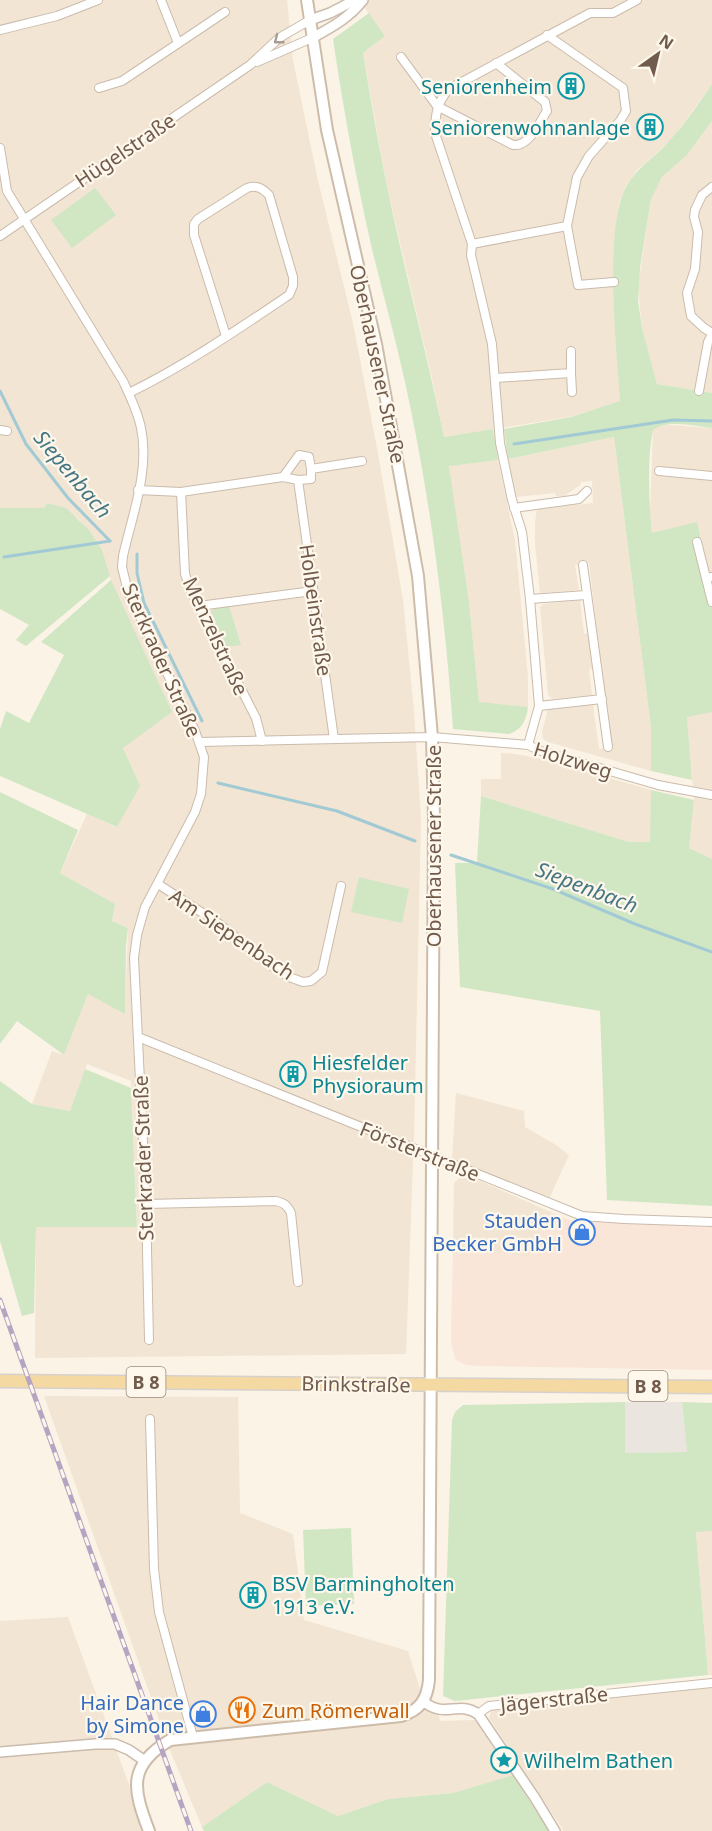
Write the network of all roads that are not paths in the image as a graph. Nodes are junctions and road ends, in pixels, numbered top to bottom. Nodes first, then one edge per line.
1 (96, 0) edge
2 (161, 0) edge
3 (308, 0) edge
4 (355, 0) edge
5 (363, 0) edge
6 (637, 0) edge
7 (225, 12) dead end
8 (309, 20) junction
9 (0, 30) edge
10 (547, 35) junction
11 (312, 38) junction
12 (178, 43) junction
13 (401, 57) dead end
14 (496, 63) junction
15 (250, 65) junction
16 (99, 88) dead end
17 (437, 106) junction
18 (0, 148) edge
19 (712, 187) edge
20 (24, 219) junction
21 (567, 226) junction
22 (0, 236) edge
23 (472, 244) junction
24 (614, 282) dead end
25 (712, 333) edge
26 (226, 336) junction
27 (571, 351) dead end
28 (571, 373) junction
29 (495, 378) junction
30 (699, 391) dead end
31 (572, 392) dead end
32 (129, 393) junction
33 (362, 461) dead end
34 (311, 469) junction
35 (659, 471) dead end
36 (712, 476) edge
37 (283, 477) junction
38 (298, 480) junction
39 (138, 490) junction
40 (587, 491) dead end
41 (181, 492) junction
42 (514, 508) junction
43 (697, 542) dead end
44 (583, 565) dead end
45 (709, 577) edge
46 (313, 591) junction
47 (586, 595) junction
48 (530, 599) junction
49 (712, 602) edge
50 (198, 606) junction
51 (602, 699) junction
52 (539, 705) junction
53 (432, 737) junction
54 (334, 739) junction
55 (262, 741) junction
56 (200, 742) junction
57 (528, 745) junction
58 (608, 747) dead end
59 (712, 795) edge
60 (158, 884) junction
61 (341, 885) dead end
62 (138, 1037) junction
63 (432, 1156) junction
64 (146, 1204) junction
65 (712, 1222) edge
66 (298, 1282) dead end
67 (148, 1340) dead end
68 (0, 1380) edge
69 (432, 1385) junction
70 (712, 1387) edge
71 (150, 1419) dead end
72 (712, 1683) edge
73 (424, 1702) junction
74 (478, 1714) junction
75 (193, 1737) junction
76 (0, 1752) edge
77 (145, 1761) junction
78 (149, 1831) edge
79 (555, 1831) edge

1 - 9 street
2 - 12 street
3 - 8 main road, Oberhausener Straße
4 - 8 street, Hügelstraße
5 - 11 street, Hügelstraße
6 - 10 street
7 - 12 street
8 - 11 main road, Oberhausener Straße
8 -> 15 street, Hügelstraße
10 - 14 street
10 - 21 street
11 - 15 street, Hügelstraße
11 - 53 main road, Oberhausener Straße
12 - 16 street
13 - 17 street
14 - 17 street
14 - 17 street
15 - 20 street, Hügelstraße
17 - 23 street
18 - 20 street, Sterkrader Straße
19 - 25 street
20 - 22 street, Hügelstraße
20 - 32 street, Sterkrader Straße
21 - 23 street
21 - 24 street
23 - 29 street
25 - 30 street
26 - 26 street
26 - 32 street
27 - 28 street
28 - 29 street
28 - 31 street
29 - 42 street
32 - 39 street, Sterkrader Straße
33 - 34 street
34 - 37 street
34 - 38 street
35 - 36 street
37 - 38 street
37 - 41 street
38 - 46 street, Holbeinstraße
39 - 41 street
39 - 56 street, Sterkrader Straße
40 - 42 street
41 - 50 street, Menzelstraße
42 - 48 street
43 - 45 street
44 - 47 street
45 - 49 street
46 - 50 street
46 - 54 street, Holbeinstraße
47 - 48 street
47 - 51 street
48 - 52 street
50 - 55 street, Menzelstraße
51 - 52 street
51 - 58 street
52 - 57 street
53 - 54 street, Holzweg
53 - 57 street, Holzweg
53 - 63 main road, Oberhausener Straße
54 - 55 street, Holzweg
55 - 56 street, Holzweg
56 - 60 street, Sterkrader Straße
57 - 59 street, Holzweg
60 - 61 street, Am Siepenbach
60 - 62 street, Sterkrader Straße
62 - 63 street, Försterstraße
62 - 64 street, Sterkrader Straße
63 - 65 street, Försterstraße
63 - 69 main road, Oberhausener Straße
64 - 66 street
64 - 67 street, Sterkrader Straße
68 - 69 main road, Brinkstraße / B 8
69 - 70 main road, Brinkstraße / B 8
69 - 73 main road, Oberhausener Straße
71 - 75 street
72 - 74 street, Jägerstraße
73 - 74 street, Jägerstraße
73 - 75 main road
74 - 79 street
75 - 77 main road
76 - 77 street
77 - 78 main road

